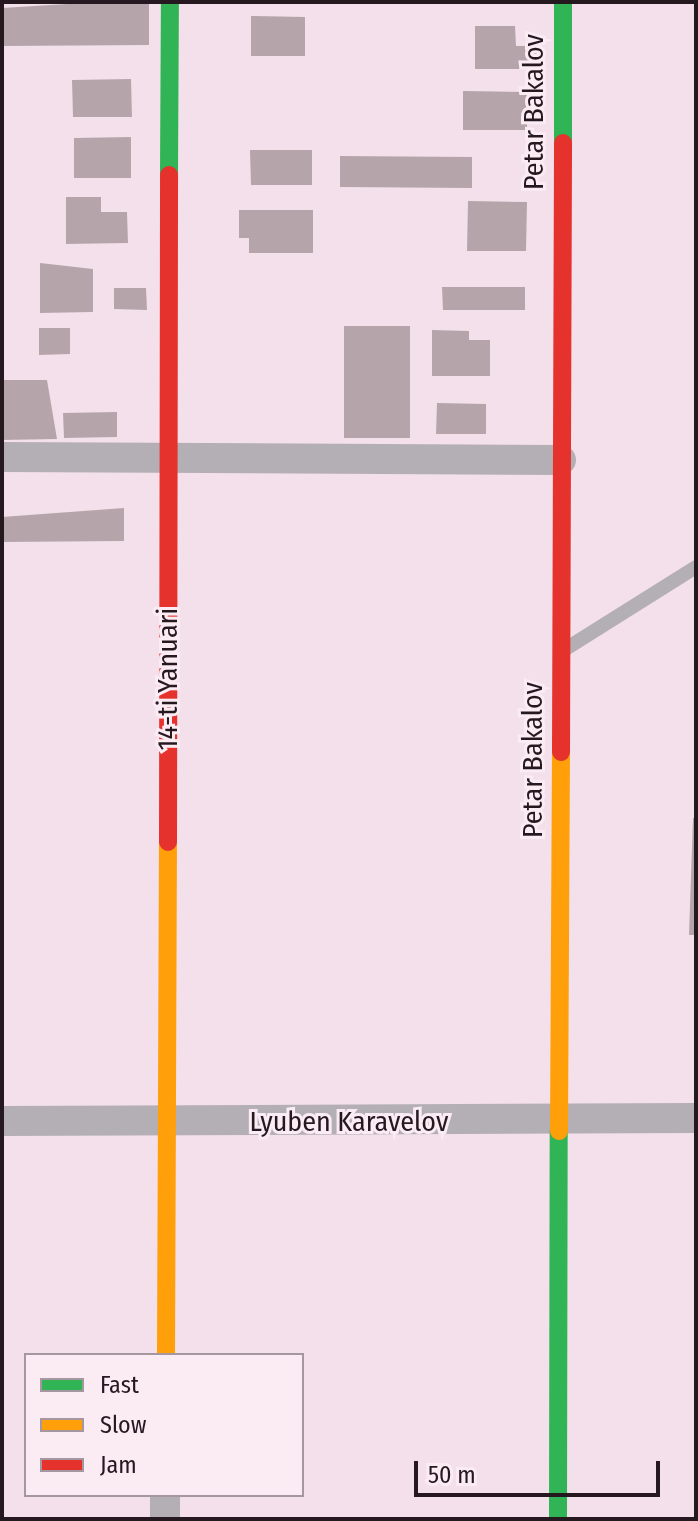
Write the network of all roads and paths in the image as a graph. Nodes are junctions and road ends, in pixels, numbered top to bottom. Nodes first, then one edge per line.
1 (170, 2) edge
2 (563, 2) edge
3 (2, 457) edge
4 (169, 458) junction
5 (561, 460) junction
6 (696, 567) edge
7 (561, 652) junction
8 (696, 1118) edge
9 (2, 1121) edge
10 (166, 1121) junction
11 (559, 1123) junction
12 (166, 1353) edge
13 (165, 1497) edge
14 (165, 1519) edge
15 (558, 1519) edge

1 - 4 street, 14-ti Yanuari
2 - 5 street, Petar Bakalov
3 - 4 street
4 - 5 street
4 - 10 street, 14-ti Yanuari
5 - 7 street, Petar Bakalov
6 - 7 lane
7 - 11 street, Petar Bakalov
8 - 11 street, Lyuben Karavelov
9 - 10 street, Lyuben Karavelov
10 - 11 street, Lyuben Karavelov
10 - 12 street, 14-ti Yanuari
11 - 15 street, Petar Bakalov
13 - 14 street

